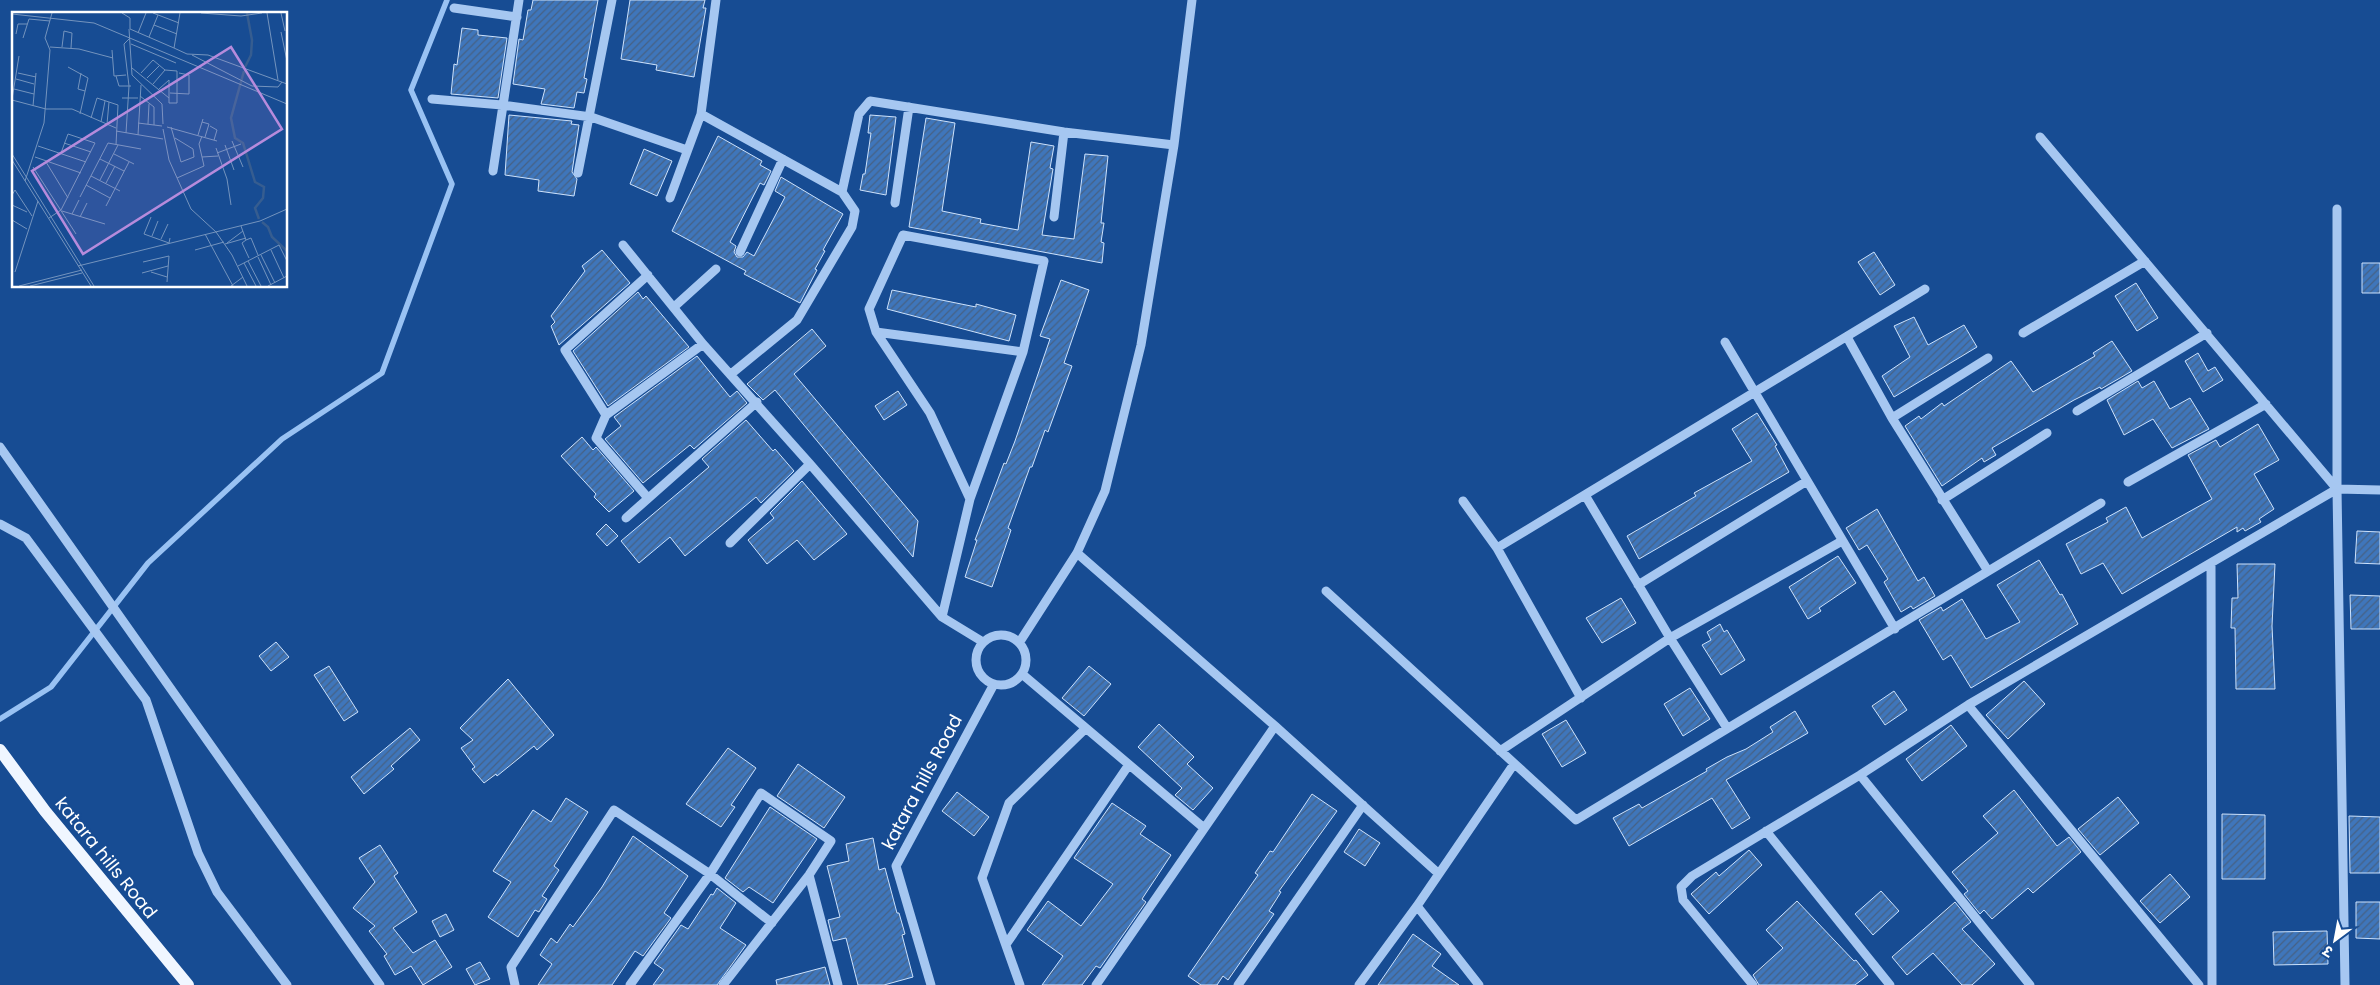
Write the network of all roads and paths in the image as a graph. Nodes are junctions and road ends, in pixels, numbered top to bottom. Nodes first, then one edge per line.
1 (519, 0) edge
2 (612, 0) edge
3 (716, 0) edge
4 (1192, 0) edge
5 (454, 8) dead end
6 (517, 18) junction
7 (432, 100) dead end
8 (502, 105) junction
9 (909, 108) junction
10 (701, 114) junction
11 (591, 117) junction
12 (1064, 132) junction
13 (2040, 137) dead end
14 (1174, 145) junction
15 (688, 150) junction
16 (783, 159) junction
17 (493, 171) dead end
18 (578, 173) dead end
19 (842, 192) junction
20 (670, 198) dead end
21 (894, 203) dead end
22 (2337, 209) dead end
23 (1054, 217) dead end
24 (622, 245) dead end
25 (740, 252) dead end
26 (2145, 261) junction
27 (716, 269) dead end
28 (648, 275) junction
29 (1925, 289) dead end
30 (674, 307) junction
31 (876, 332) junction
32 (2023, 333) dead end
33 (2207, 333) junction
34 (1847, 337) junction
35 (1725, 342) dead end
36 (703, 344) junction
37 (1024, 352) junction
38 (1988, 358) dead end
39 (731, 374) junction
40 (1755, 392) junction
41 (757, 402) junction
42 (2266, 404) junction
43 (2077, 411) dead end
44 (606, 415) junction
45 (1892, 418) junction
46 (2047, 433) dead end
47 (0, 447) edge
48 (810, 464) junction
49 (1807, 481) junction
50 (2128, 482) dead end
51 (2337, 490) junction
52 (2380, 490) edge
53 (1585, 495) junction
54 (648, 498) junction
55 (970, 499) junction
56 (1942, 500) junction
57 (1463, 501) dead end
58 (2101, 503) dead end
59 (626, 518) dead end
60 (0, 524) edge
61 (1842, 540) junction
62 (730, 543) dead end
63 (1497, 548) junction
64 (1077, 553) junction
65 (2211, 563) junction
66 (1988, 571) junction
67 (1638, 585) junction
68 (1326, 591) dead end
69 (942, 617) junction
70 (1895, 629) junction
71 (1670, 638) junction
72 (983, 642) junction
73 (1019, 643) junction
74 (1022, 674) junction
75 (994, 684) junction
76 (1581, 698) junction
77 (1968, 705) junction
78 (1275, 726) junction
79 (1727, 728) junction
80 (1084, 729) junction
81 (0, 750) edge
82 (1500, 751) junction
83 (1514, 764) junction
84 (1128, 766) junction
85 (1860, 775) junction
86 (1363, 805) junction
87 (1204, 828) junction
88 (1766, 831) junction
89 (710, 874) junction
90 (1439, 874) junction
91 (809, 875) junction
92 (1417, 906) junction
93 (772, 922) junction
94 (1007, 943) junction
95 (188, 985) edge
96 (287, 985) edge
97 (380, 985) edge
98 (516, 985) edge
99 (630, 985) edge
100 (723, 985) edge
101 (838, 985) edge
102 (931, 985) edge
103 (1020, 985) edge
104 (1096, 985) edge
105 (1238, 985) edge
106 (1359, 985) edge
107 (1479, 985) edge
108 (1753, 985) edge
109 (1890, 985) edge
110 (2030, 985) edge
111 (2200, 985) edge
112 (2212, 985) edge
113 (2345, 985) edge

1 - 6 street
2 - 11 street
3 - 10 street
4 - 14 street
5 - 6 street
6 - 8 street
7 - 8 street
8 - 11 street
8 - 17 street
9 - 12 street
9 - 19 street
9 - 21 street
10 - 15 street
10 - 16 street
11 - 15 street
11 - 18 street
12 - 14 street
12 - 23 street
13 - 26 street
14 - 64 street
15 - 20 street
16 - 19 street
16 - 25 street
19 - 39 street
22 - 51 street
24 - 28 street
26 - 32 street
26 - 33 street
27 - 30 street
28 - 30 street
28 - 44 street
29 - 34 street
30 - 36 street
31 - 37 street
31 - 37 street
31 - 55 street
33 - 42 street
33 - 43 street
34 - 40 street
34 - 45 street
35 - 40 street
36 - 39 street
36 - 44 street
37 - 55 street
38 - 45 street
39 - 41 street
40 - 49 street
40 - 53 street
41 - 48 street
41 - 54 street
42 - 50 street
42 - 51 street
44 - 54 street
45 - 56 street
46 - 56 street
47 - 97 street
48 - 62 street
48 - 69 street
49 - 61 street
49 - 67 street
51 - 52 street
51 - 65 street
51 - 113 street
53 - 63 street
53 - 67 street
54 - 59 street
55 - 69 street
56 - 66 street
57 - 63 street
58 - 66 street
60 - 96 street
61 - 70 street
61 - 71 street
63 - 76 street
64 - 73 street
64 - 78 street
65 - 77 street
65 - 112 street
66 - 70 street
67 - 71 street
68 - 82 street
69 - 72 street
70 - 79 street
71 - 76 street
71 - 79 street
72 - 73 street
72 - 75 street
73 - 74 street
74 - 75 street
74 - 80 street
75 - 102 street, katara hills Road
76 - 82 street
77 - 85 street
77 - 111 street
78 - 86 street
78 - 87 street
79 - 83 street
80 - 84 street
80 - 94 street
81 - 95 main road, katara hills Road
82 - 83 street
83 - 90 street
84 - 87 street
84 - 94 street
85 - 88 street
85 - 110 street
86 - 90 street
86 - 105 street
87 - 104 street
88 - 108 street
88 - 109 street
89 - 91 street
89 - 93 street
89 - 98 street
89 - 99 street
90 - 92 street
91 - 93 street
91 - 101 street
92 - 106 street
92 - 107 street
93 - 100 street
94 - 103 street

